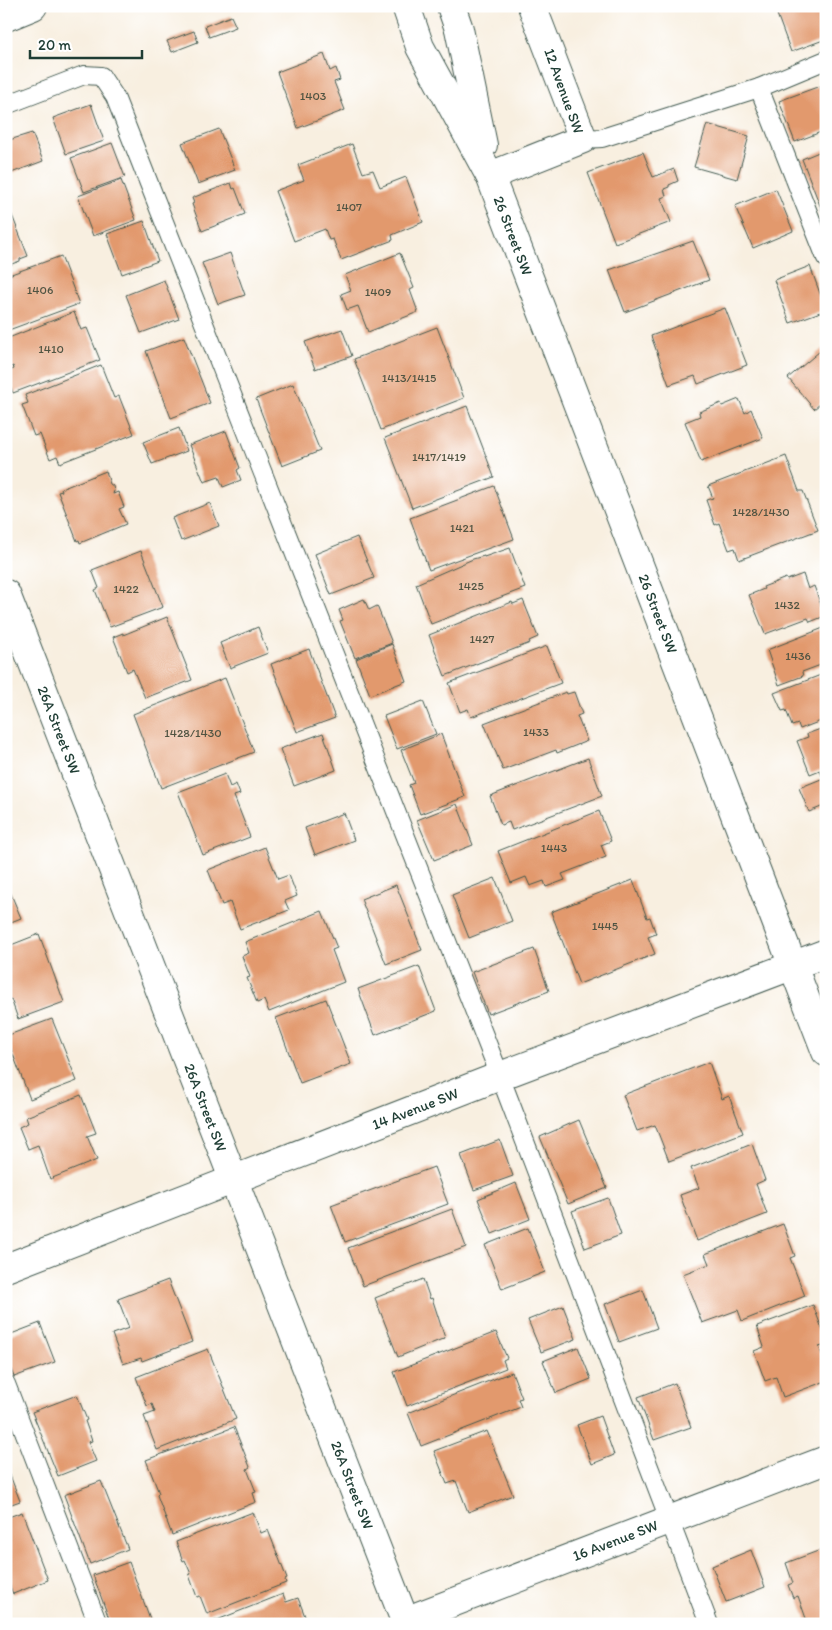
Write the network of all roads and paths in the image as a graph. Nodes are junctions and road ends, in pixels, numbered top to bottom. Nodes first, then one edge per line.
1 (33, 6) edge
2 (406, 6) edge
3 (451, 6) edge
4 (532, 6) edge
5 (6, 17) edge
6 (826, 60) edge
7 (760, 88) junction
8 (6, 105) edge
9 (583, 139) junction
10 (490, 176) junction
11 (826, 258) edge
12 (6, 594) edge
13 (826, 953) edge
14 (793, 966) junction
15 (826, 1052) edge
16 (500, 1076) junction
17 (233, 1180) junction
18 (6, 1268) edge
19 (6, 1384) edge
20 (826, 1460) edge
21 (670, 1519) junction
22 (405, 1622) edge
23 (98, 1624) edge
24 (709, 1624) edge

1 - 5 street
2 - 10 street, 26 Street SW
3 - 10 street, 26 Street SW
4 - 9 street, 12 Avenue SW
6 - 7 lane
7 - 9 lane
7 - 11 lane
8 - 16 lane
9 - 10 street, 12 Avenue SW
10 - 14 street, 26 Street SW
12 - 17 street, 26A Street SW
13 - 14 street, 14 Avenue SW
14 - 15 street, 26 Street SW
14 - 16 street, 14 Avenue SW
16 - 17 street, 14 Avenue SW
16 - 21 lane
17 - 18 street, 14 Avenue SW
17 - 22 street, 26A Street SW
19 - 23 lane
20 - 21 street, 16 Avenue SW
21 - 22 street, 16 Avenue SW
21 - 24 lane

